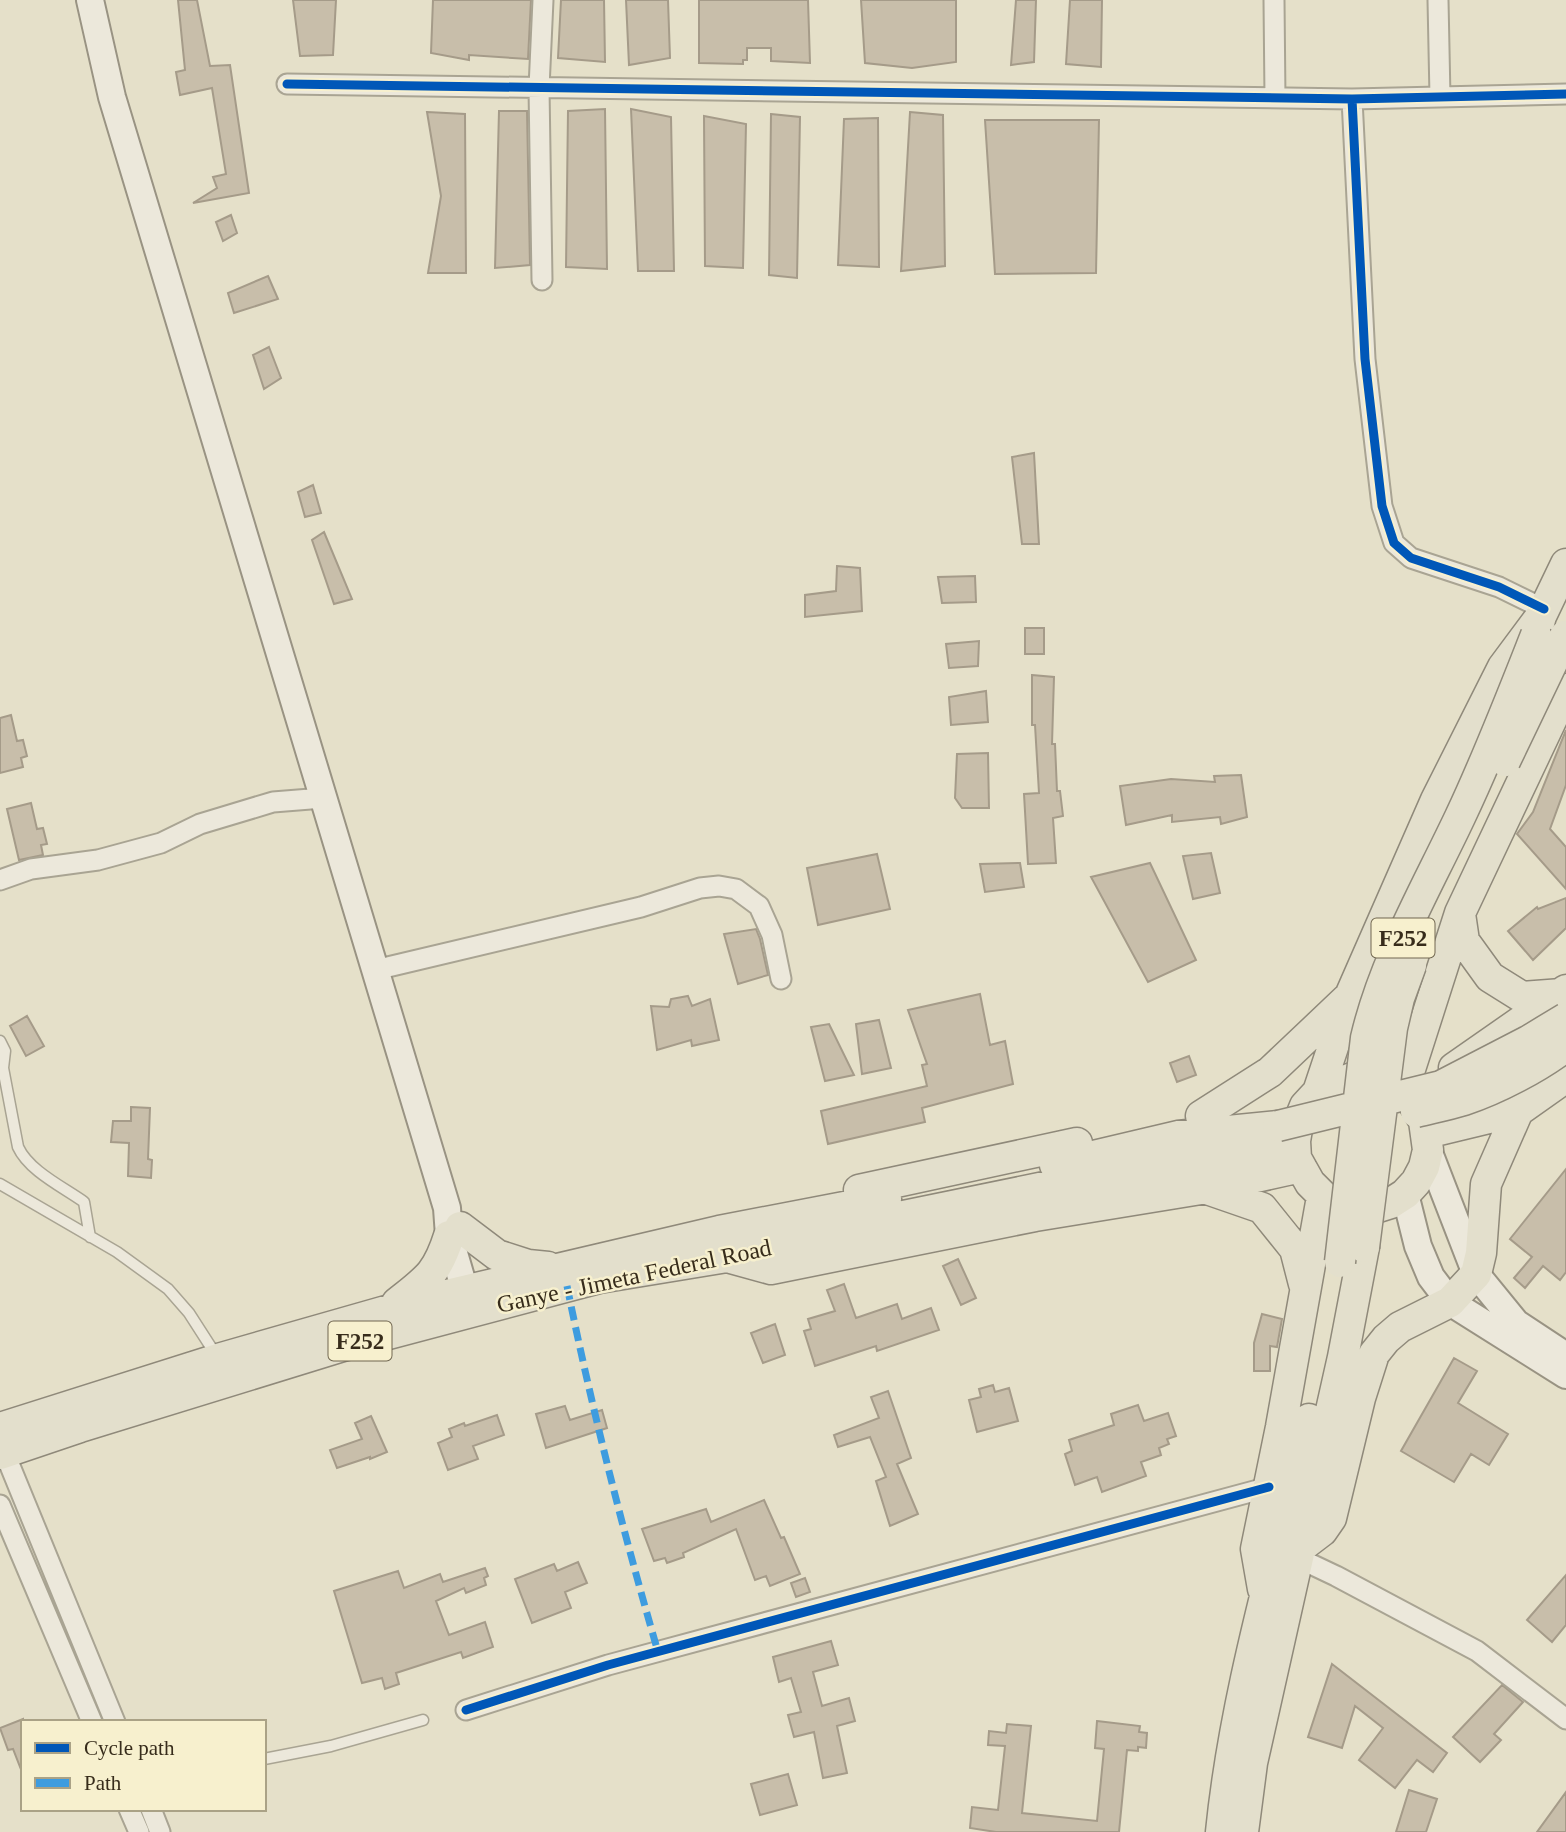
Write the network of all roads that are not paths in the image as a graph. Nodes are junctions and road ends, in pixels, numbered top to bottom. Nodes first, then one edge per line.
1 (90, 0) edge
2 (543, 0) edge
3 (1275, 0) edge
4 (1438, 0) edge
5 (288, 84) dead end
6 (539, 88) junction
7 (1566, 94) edge
8 (1440, 97) junction
9 (1275, 98) junction
10 (1352, 99) junction
11 (542, 281) dead end
12 (1566, 564) edge
13 (1550, 626) edge
14 (1566, 689) edge
15 (323, 798) junction
16 (0, 880) edge
17 (1460, 913) junction
18 (375, 970) junction
19 (781, 979) dead end
20 (1350, 996) junction
21 (1565, 1001) edge
22 (0, 1041) edge
23 (1566, 1046) edge
24 (1566, 1077) edge
25 (1407, 1095) junction
26 (1312, 1099) junction
27 (1518, 1111) junction
28 (1200, 1116) junction
29 (1279, 1136) junction
30 (1427, 1141) junction
31 (1301, 1167) junction
32 (0, 1184) edge
33 (1207, 1188) junction
34 (1405, 1194) junction
35 (1322, 1197) junction
36 (452, 1224) junction
37 (90, 1237) junction
38 (723, 1244) junction
39 (1352, 1254) junction
40 (555, 1268) junction
41 (1476, 1274) junction
42 (472, 1289) junction
43 (1306, 1291) junction
44 (1450, 1302) junction
45 (388, 1310) junction
46 (1566, 1356) edge
47 (218, 1359) junction
48 (1566, 1375) edge
49 (1, 1444) edge
50 (1269, 1486) junction
51 (0, 1505) edge
52 (1300, 1553) junction
53 (1264, 1595) junction
54 (466, 1710) dead end
55 (91, 1720) edge
56 (114, 1720) edge
57 (423, 1720) dead end
58 (1566, 1720) edge
59 (266, 1759) edge
60 (130, 1811) edge
61 (152, 1811) edge
62 (139, 1832) edge
63 (160, 1832) edge
64 (1221, 1832) edge
65 (1243, 1832) edge

1 - 15 main road
2 - 6 street
3 - 9 street
4 - 8 street
5 - 6 street
6 - 9 street
6 - 11 street
7 - 8 street
8 - 10 street
9 - 10 street
10 - 13 street
12 - 13 main road, F252
13 - 20 main road
13 - 39 main road, F252, bridge
14 - 17 main road
15 - 16 street
15 - 18 main road
17 - 21 main road
17 - 25 main road
18 - 19 street
18 - 36 main road
20 - 26 main road
20 - 28 main road
21 - 25 main road
21 - 29 main road, bridge
22 - 37 lane
23 - 29 main road, bridge
24 - 27 main road
25 - 26 main road
25 - 30 main road
26 - 28 main road
26 - 31 main road
27 - 30 main road
27 - 41 main road
28 - 38 main road
29 - 38 main road, Ganye - Jimeta Federal Road / F252
30 - 34 main road
30 - 41 main road
31 - 33 main road
31 - 35 main road
32 - 37 lane
33 - 38 main road
33 - 43 main road
34 - 35 main road
34 - 44 main road
35 - 43 main road
36 - 40 main road
36 - 42 main road
36 - 45 main road
37 - 47 lane
38 - 40 main road, Ganye - Jimeta Federal Road / F252
38 - 49 main road, Ganye - Jimeta Federal Road / F252
39 - 52 main road
39 - 53 main road
40 - 42 main road, Ganye - Jimeta Federal Road / F252
41 - 44 main road
41 - 46 main road
42 - 45 main road, Ganye - Jimeta Federal Road / F252
43 - 50 main road
44 - 48 main road
44 - 52 main road
45 - 47 main road, Ganye - Jimeta Federal Road / F252
47 - 49 main road, Ganye - Jimeta Federal Road / F252
49 - 56 street
50 - 53 main road
50 - 54 street
51 - 55 street
52 - 58 street
52 - 65 main road
53 - 64 main road
57 - 59 lane
60 - 62 street
61 - 63 street

